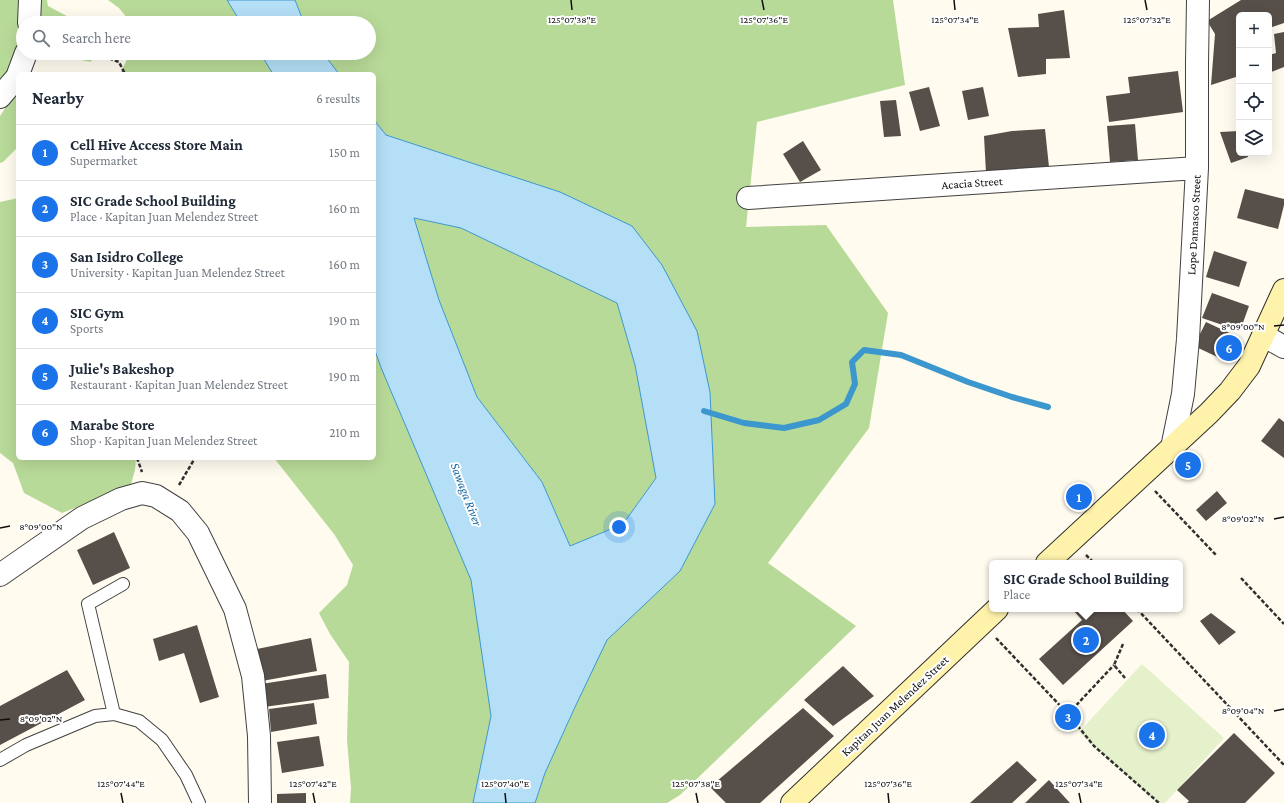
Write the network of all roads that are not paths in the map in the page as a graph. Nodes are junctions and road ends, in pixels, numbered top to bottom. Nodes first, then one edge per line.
1 (30, 0) edge
2 (1198, 0) edge
3 (29, 16) edge
4 (23, 60) edge
5 (19, 72) edge
6 (16, 77) edge
7 (0, 97) edge
8 (1197, 168) junction
9 (748, 198) dead end
10 (1284, 290) edge
11 (1264, 336) junction
12 (1284, 346) edge
13 (1172, 448) junction
14 (1050, 560) edge
15 (0, 575) edge
16 (123, 584) dead end
17 (990, 616) edge
18 (114, 714) junction
19 (0, 760) edge
20 (199, 803) edge
21 (260, 803) edge
22 (792, 803) edge

1 - 3 street
2 - 8 street, Lope Damasco Street
4 - 5 street
6 - 7 street
8 - 9 street, Acacia Street
8 - 13 street, Lope Damasco Street
10 - 11 main road
11 - 12 street
11 - 13 main road
13 - 14 main road
15 - 21 street
16 - 18 lane
17 - 22 main road, Kapitan Juan Melendez Street
18 - 19 lane
18 - 20 lane

